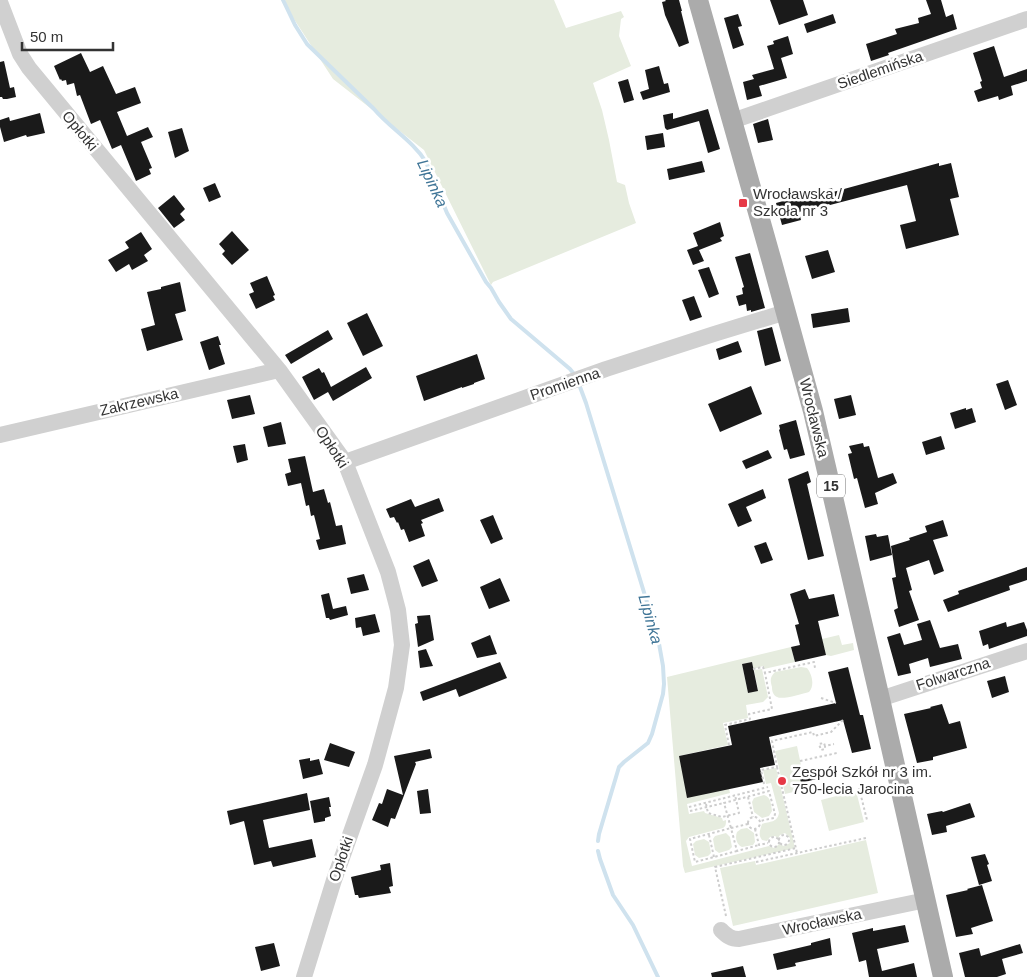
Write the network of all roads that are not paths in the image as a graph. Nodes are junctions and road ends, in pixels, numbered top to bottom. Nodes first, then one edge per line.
1 (698, 0) edge
2 (0, 2) edge
3 (1027, 19) edge
4 (732, 121) junction
5 (786, 312) junction
6 (278, 370) junction
7 (0, 435) edge
8 (345, 462) junction
9 (1027, 651) edge
10 (880, 699) junction
11 (926, 900) junction
12 (723, 923) road end
13 (304, 977) edge
14 (943, 977) edge

1 - 4 main road, Wrocławska / 15
2 - 6 street, Opłotki
3 - 4 street, Siedlemińska
4 - 5 main road, Wrocławska / 15
5 - 8 street, Promienna
5 - 10 main road, Wrocławska / 15
6 - 7 street, Zakrzewska
6 - 8 street, Opłotki
8 - 13 street, Opłotki
9 - 10 street, Folwarczna
10 - 11 main road, Wrocławska / 15
11 - 12 street, Wrocławska
11 - 14 main road, Wrocławska / 15

